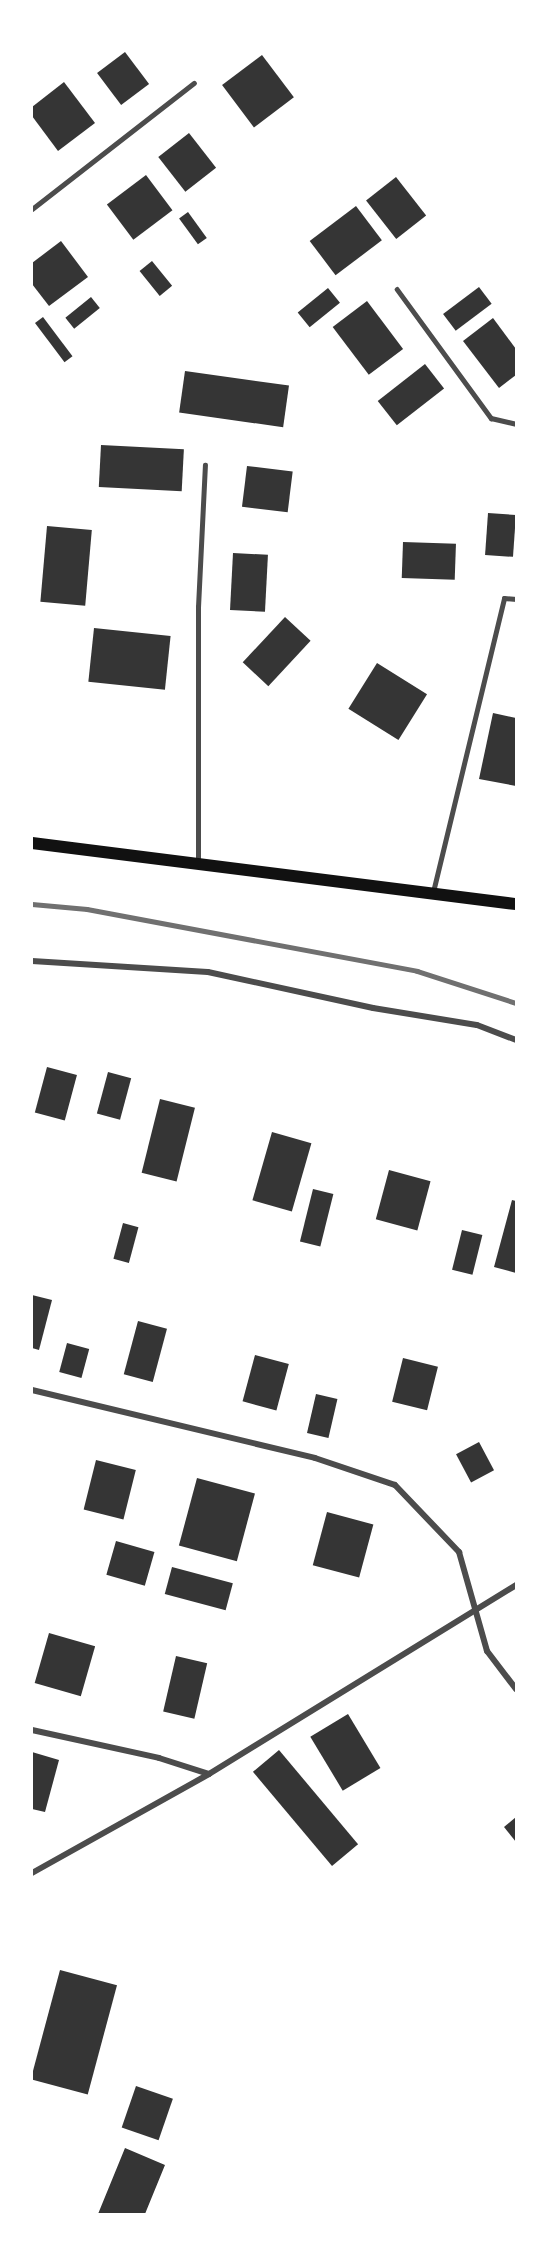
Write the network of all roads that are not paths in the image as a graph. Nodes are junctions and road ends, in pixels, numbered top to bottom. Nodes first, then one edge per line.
1 (194, 83) dead end
2 (32, 209) edge
3 (397, 289) dead end
4 (516, 424) edge
5 (205, 465) dead end
6 (516, 598) edge
7 (32, 843) edge
8 (198, 864) junction
9 (432, 895) junction
10 (516, 904) edge
11 (32, 961) edge
12 (516, 1040) edge
13 (32, 1390) edge
14 (516, 1585) edge
15 (476, 1608) junction
16 (516, 1689) edge
17 (32, 1730) edge
18 (209, 1774) junction
19 (32, 1873) edge

1 - 2 lane
3 - 4 lane
5 - 8 lane
6 - 9 lane
7 - 8 main road
8 - 9 main road
9 - 10 main road
11 - 12 street
13 - 15 street
14 - 15 street
15 - 16 street
15 - 18 street
17 - 18 street
18 - 19 street

